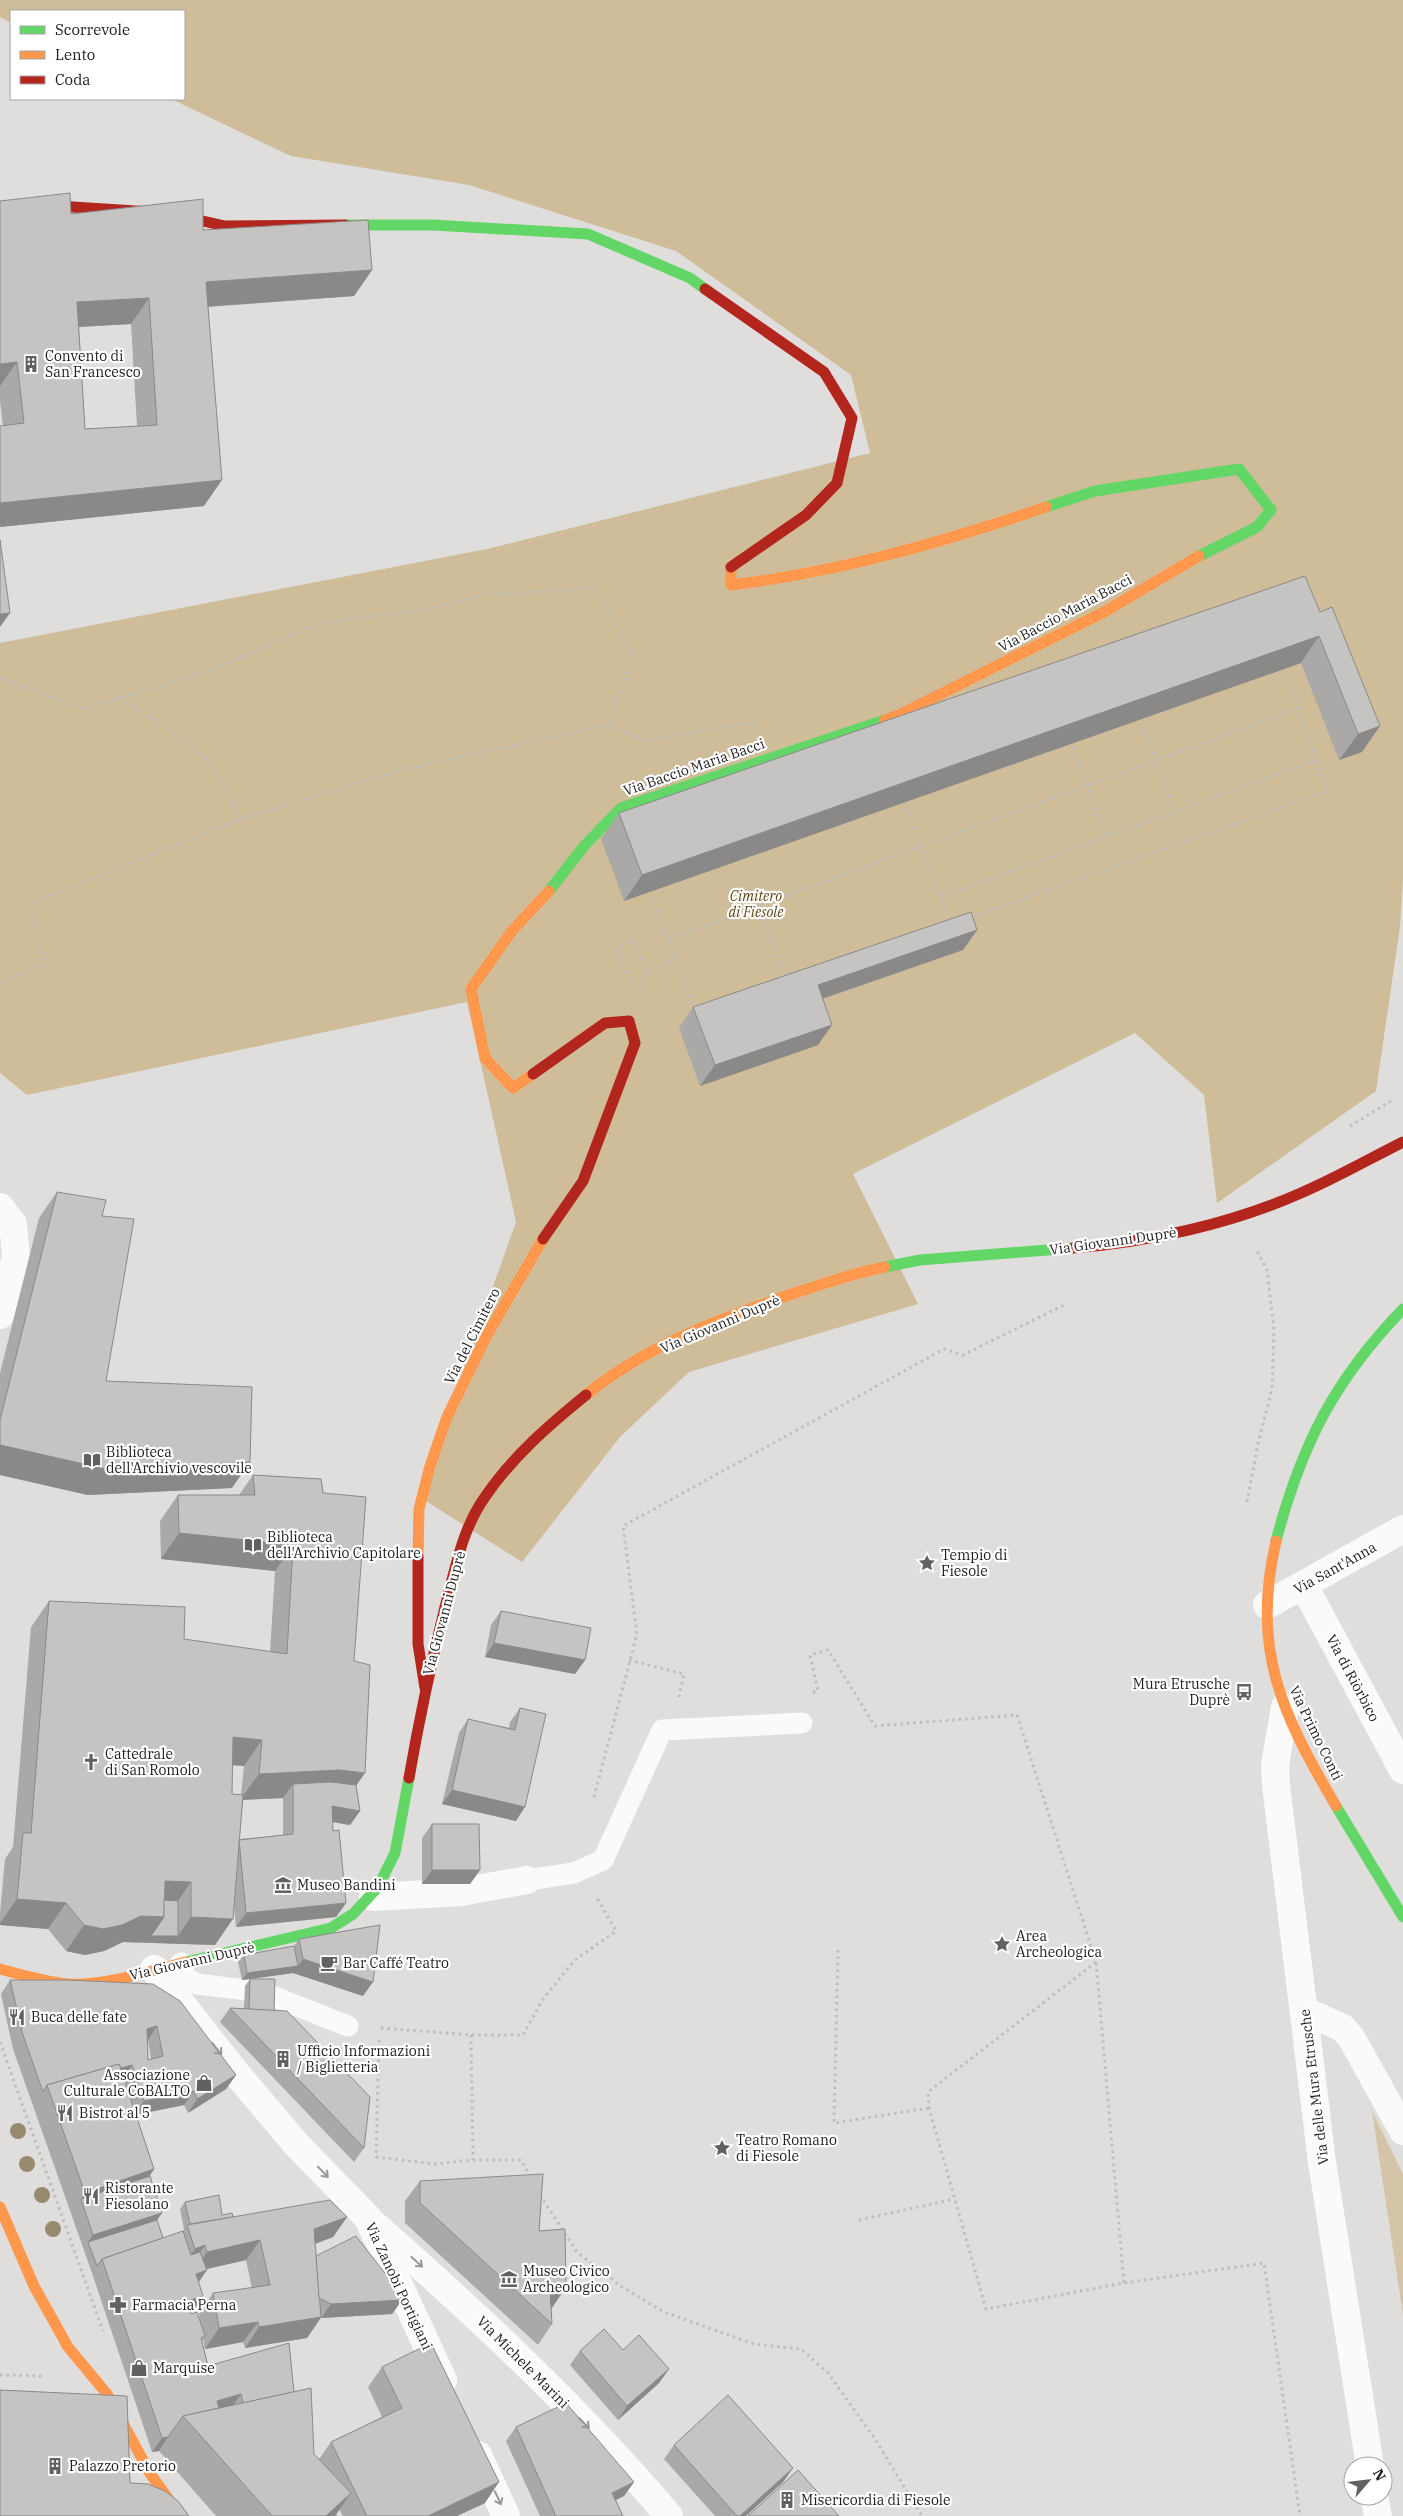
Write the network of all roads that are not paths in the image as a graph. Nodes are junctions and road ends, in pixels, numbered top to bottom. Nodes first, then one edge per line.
1 (0, 211) edge
2 (629, 1021) joint
3 (1403, 1142) edge
4 (0, 1207) edge
5 (1403, 1309) edge
6 (0, 1314) edge
7 (1403, 1529) edge
8 (1304, 1586) junction
9 (1267, 1605) junction
10 (424, 1688) junction
11 (1285, 1707) junction
12 (802, 1723) dead end
13 (1403, 1770) edge
14 (527, 1880) joint
15 (373, 1897) junction
16 (1403, 1917) edge
17 (180, 1963) junction
18 (0, 1969) edge
19 (154, 1970) junction
20 (1305, 2011) junction
21 (348, 2026) dead end
22 (1403, 2131) edge
23 (0, 2206) edge
24 (368, 2218) junction
25 (452, 2398) edge
26 (468, 2435) edge
27 (1368, 2456) edge
28 (181, 2516) edge
29 (506, 2516) edge
30 (669, 2516) edge

1 - 2 street, Via Baccio Maria Bacci
2 - 10 street, Via del Cimitero
3 - 10 street, Via Giovanni Duprè
4 - 6 street
5 - 9 street, Via Primo Conti
7 - 8 street, Via Sant'Anna
8 - 9 street, Via Sant'Anna
8 - 13 street, Via di Riòrbico
9 - 11 street, Via Primo Conti
10 - 15 street, Via Giovanni Duprè
11 - 16 street, Via Primo Conti
11 - 20 street, Via delle Mura Etrusche
12 - 14 lane
14 - 15 street
15 - 17 street, Via Giovanni Duprè
17 - 19 street, Via Giovanni Duprè
17 - 21 lane
18 - 19 street, Via Giovanni Duprè
19 -> 24 street, Via Zanobi Portigiani
20 - 22 street
20 - 27 street, Via delle Mura Etrusche
23 - 28 street
24 - 25 street, Via Zanobi Portigiani
24 -> 30 street, Via Michele Marini
26 -> 29 street

